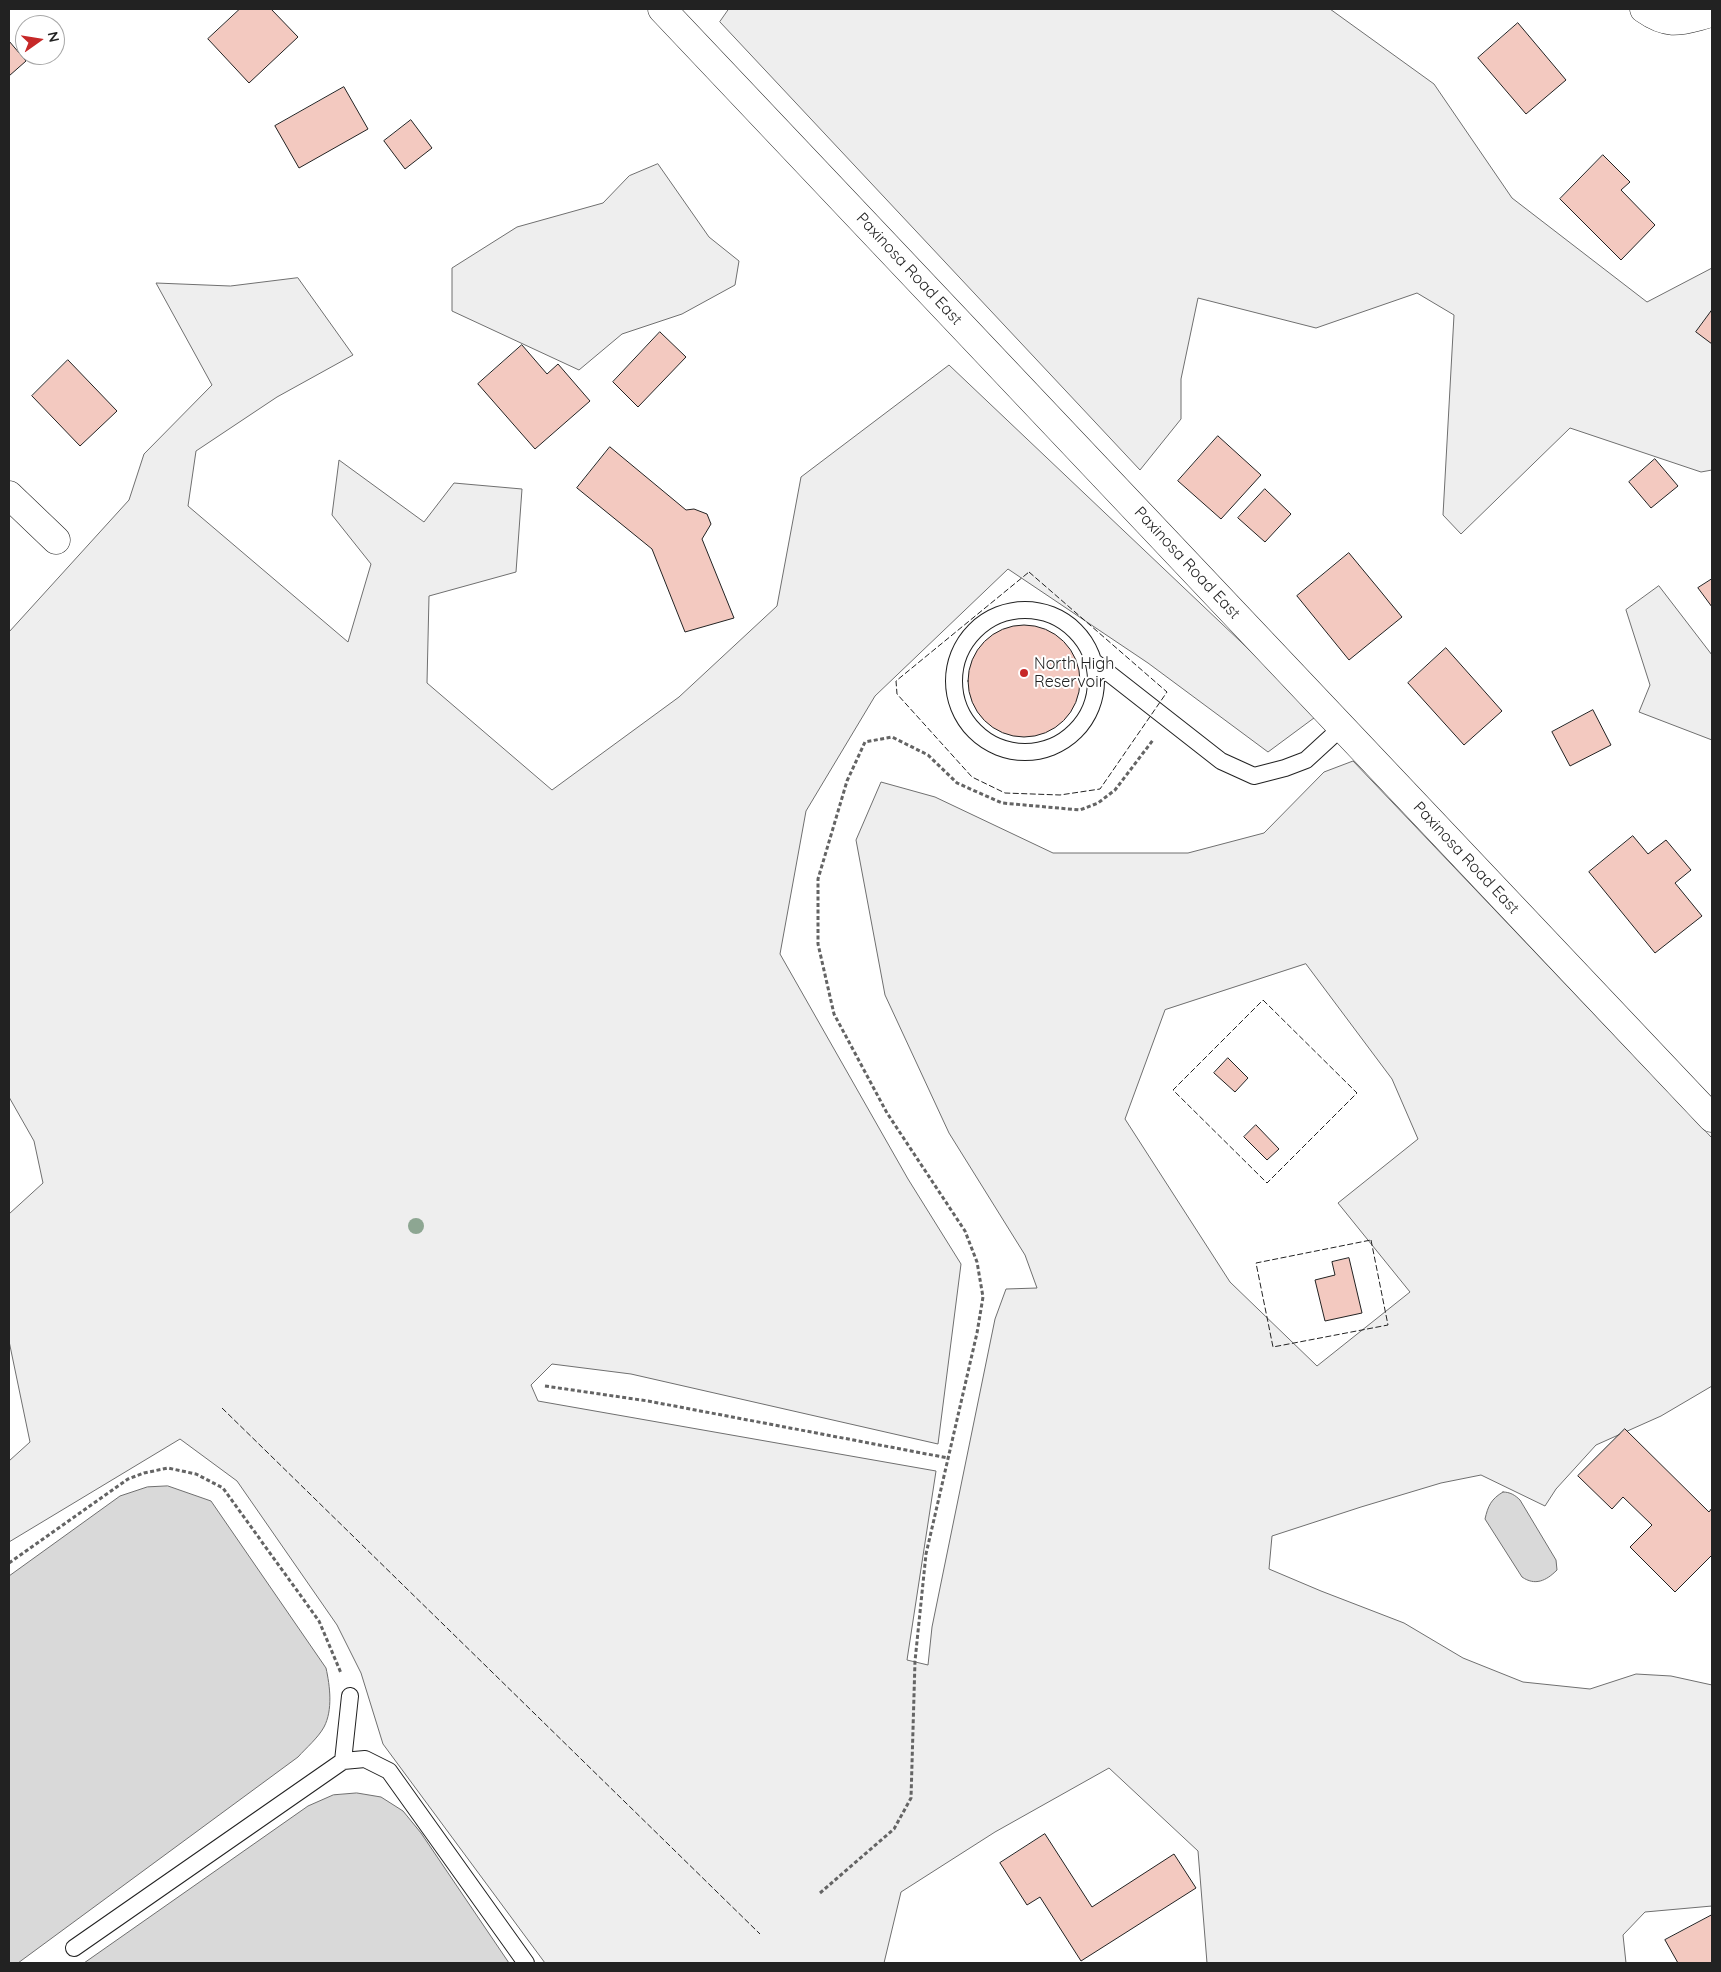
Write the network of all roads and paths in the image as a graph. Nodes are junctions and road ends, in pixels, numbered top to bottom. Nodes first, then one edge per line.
1 (662, 9) edge
2 (1644, 9) edge
3 (1712, 13) edge
4 (9, 495) edge
5 (56, 540) dead end
6 (1092, 660) junction
7 (1168, 719) junction
8 (1342, 727) junction
9 (1712, 1118) edge
10 (545, 1386) dead end
11 (948, 1458) junction
12 (9, 1563) edge
13 (350, 1696) joint
14 (342, 1761) junction
15 (820, 1893) dead end
16 (74, 1948) dead end
17 (526, 1963) edge

1 - 8 street, Paxinosa Road East
2 - 3 street
4 - 5 street
6 - 6 lane
6 - 7 lane
7 - 8 lane
7 - 11 path
8 - 9 street, Paxinosa Road East
10 - 11 path
11 - 15 path
12 - 13 path
13 - 14 lane
14 - 16 lane
14 - 17 lane

